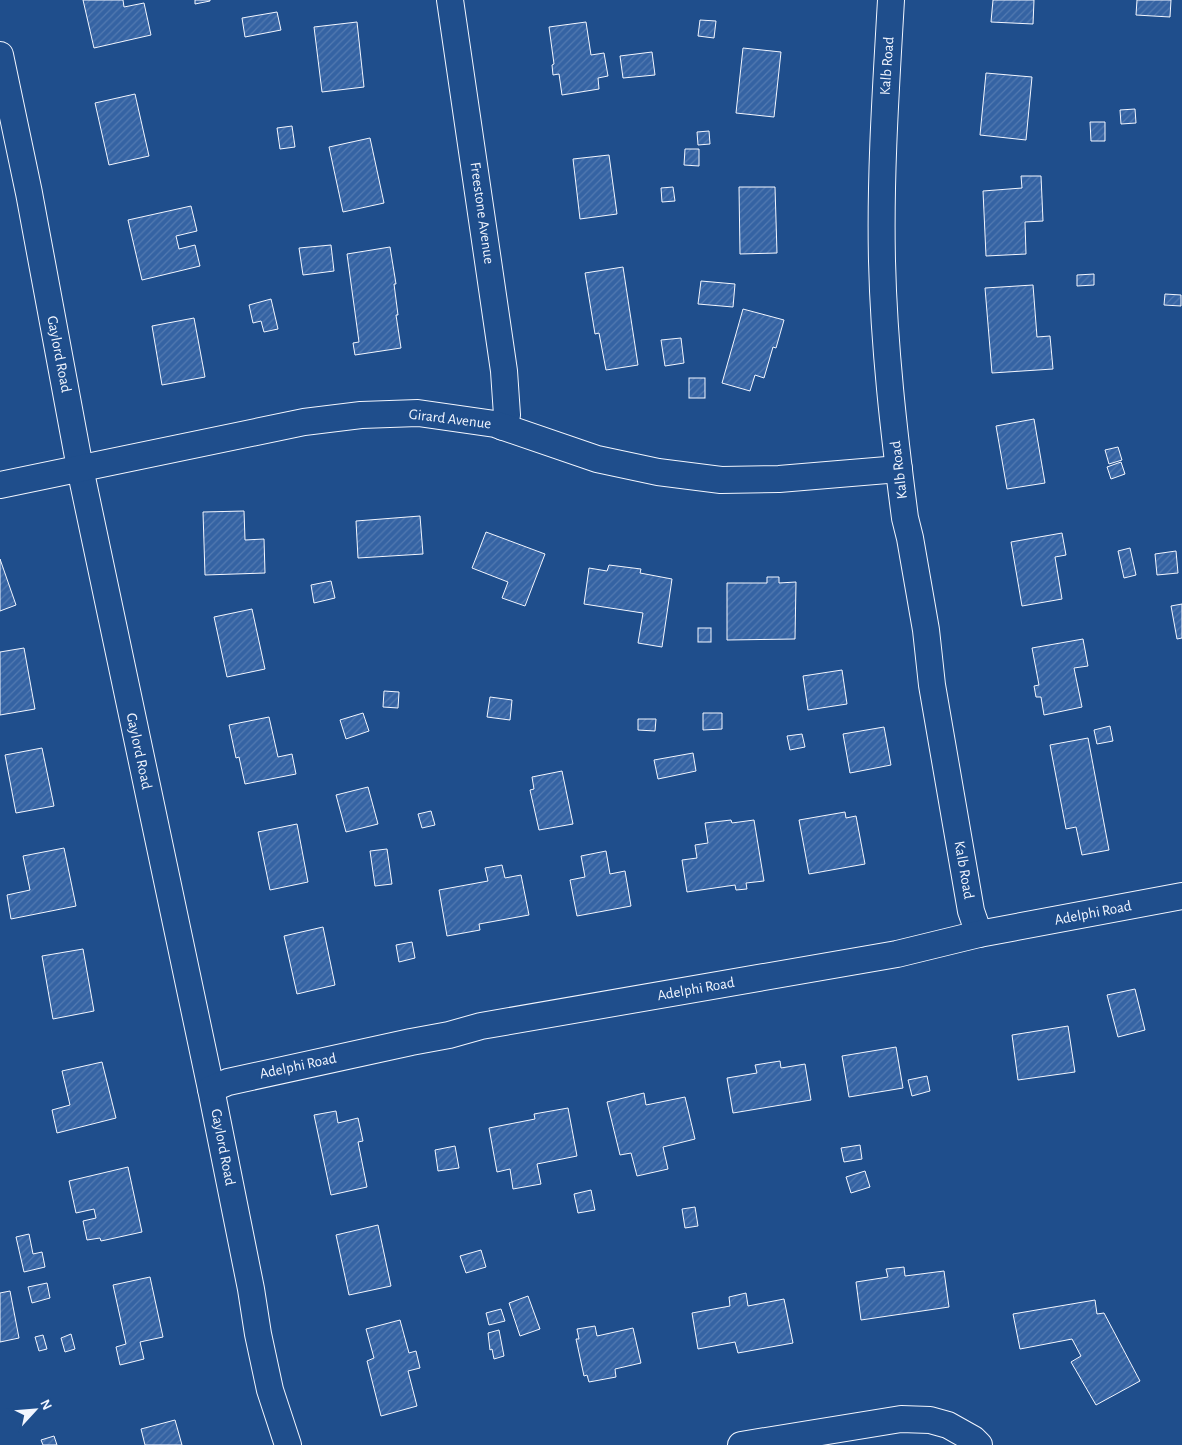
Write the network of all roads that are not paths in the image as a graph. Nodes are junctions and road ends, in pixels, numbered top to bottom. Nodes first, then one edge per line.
1 (450, 0) edge
2 (891, 0) edge
3 (0, 55) edge
4 (503, 427) junction
5 (80, 468) junction
6 (899, 469) junction
7 (0, 485) edge
8 (1182, 896) edge
9 (979, 934) junction
10 (211, 1088) junction
11 (288, 1445) edge
12 (741, 1445) edge
13 (979, 1445) edge

1 - 4 street, Freestone Avenue
2 - 6 street, Kalb Road
3 - 5 street, Gaylord Road
4 - 5 street, Girard Avenue
4 - 6 street, Girard Avenue
5 - 7 street, Girard Avenue
5 - 10 street, Gaylord Road
6 - 9 street, Kalb Road
8 - 9 street, Adelphi Road
9 - 10 street, Adelphi Road
10 - 11 street, Gaylord Road
12 - 13 street

